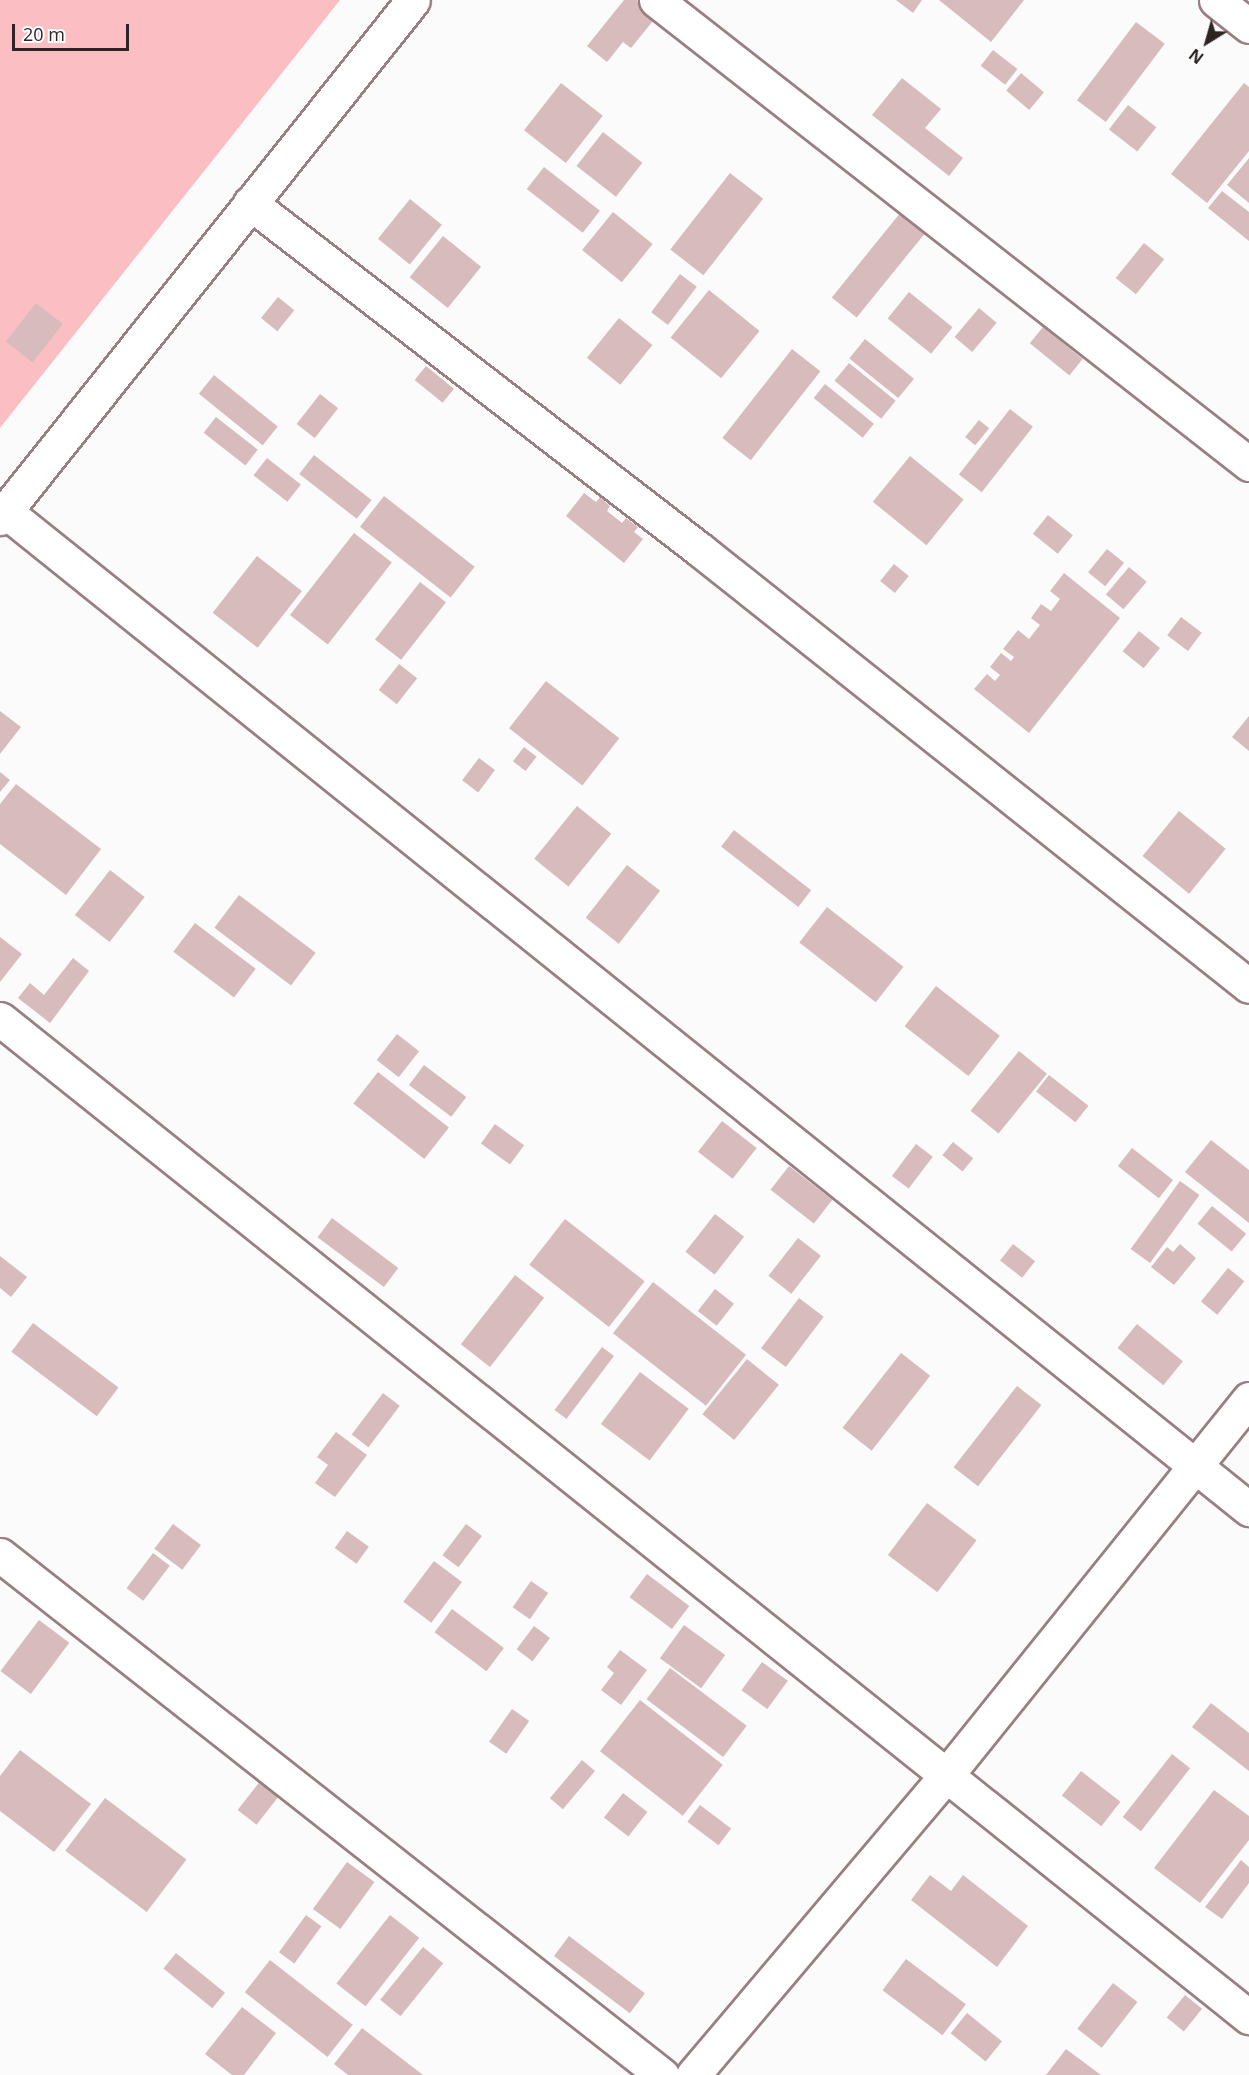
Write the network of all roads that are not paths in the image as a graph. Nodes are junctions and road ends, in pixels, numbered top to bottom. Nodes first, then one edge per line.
1 (412, 0) edge
2 (656, 0) edge
3 (1216, 0) edge
4 (1249, 26) edge
5 (250, 203) junction
6 (1249, 464) edge
7 (3, 515) edge
8 (1249, 986) edge
9 (0, 1019) edge
10 (1249, 1399) edge
11 (1194, 1466) junction
12 (1249, 1509) edge
13 (0, 1555) edge
14 (945, 1777) junction
15 (1249, 2017) edge
16 (662, 2075) edge
17 (693, 2075) edge

1 - 5 street
2 - 6 street
3 - 4 street
5 - 7 street
5 - 8 street
7 - 11 street
9 - 14 street
10 - 11 street
11 - 12 street
11 - 14 street
13 - 16 street
14 - 15 street
14 - 17 street

